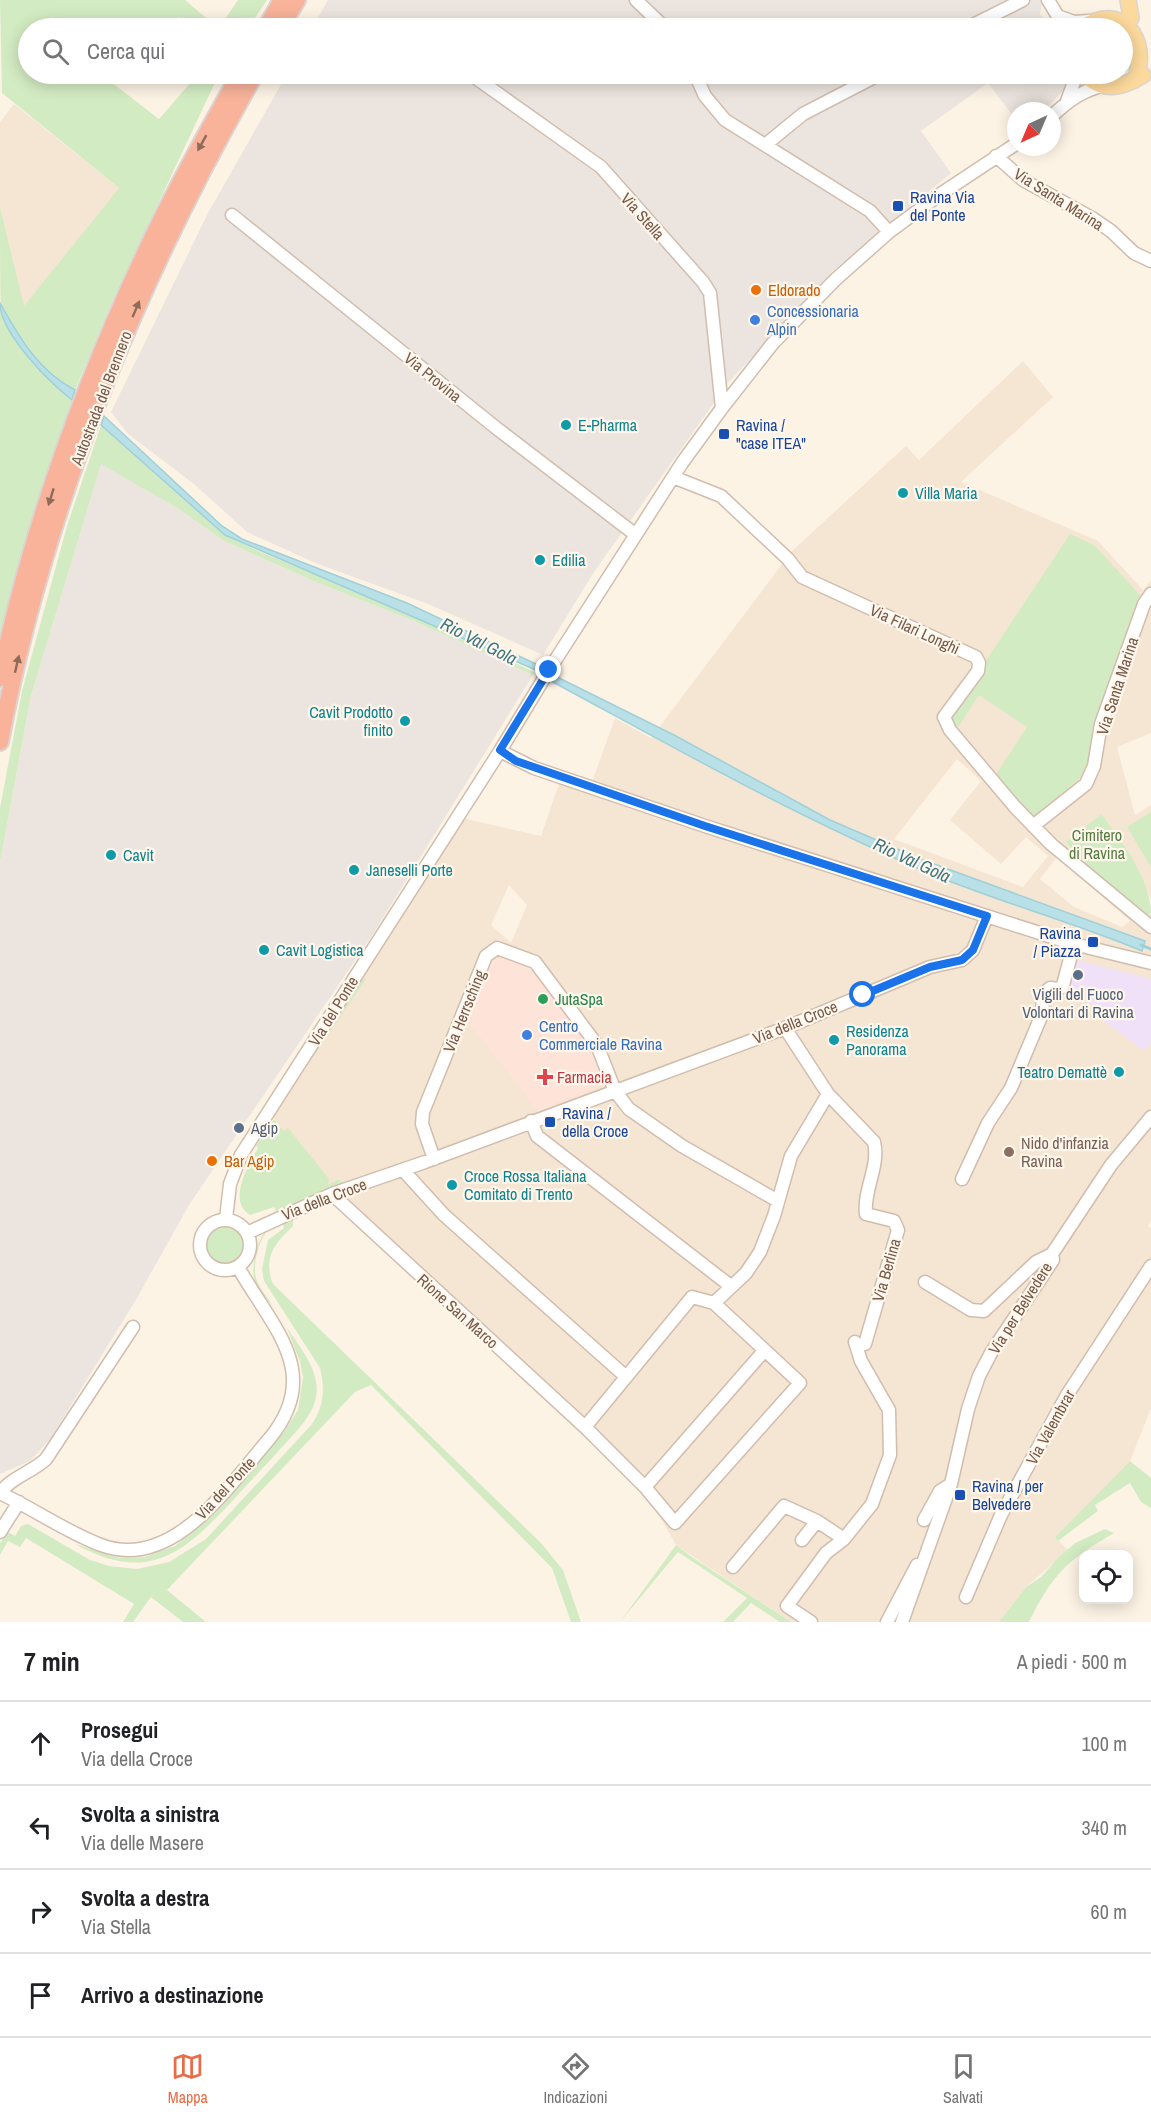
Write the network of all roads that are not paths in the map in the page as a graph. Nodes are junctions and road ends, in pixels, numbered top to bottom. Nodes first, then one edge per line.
1 (282, 0) edge
2 (297, 0) edge
3 (636, 0) edge
4 (1023, 0) edge
5 (1048, 0) edge
6 (1114, 0) edge
7 (1128, 0) edge
8 (272, 18) edge
9 (286, 18) edge
10 (654, 18) edge
11 (987, 18) edge
12 (1060, 18) edge
13 (1094, 18) edge
14 (1099, 18) edge
15 (1131, 18) joint
16 (1133, 20) edge
17 (1150, 43) edge
18 (1151, 71) edge
19 (1135, 81) joint
20 (235, 84) edge
21 (249, 84) edge
22 (484, 84) edge
23 (700, 84) edge
24 (861, 84) edge
25 (1073, 84) edge
26 (1098, 84) edge
27 (1126, 84) edge
28 (1101, 86) junction
29 (1067, 102) junction
30 (1061, 108) edge
31 (765, 145) junction
32 (1007, 149) edge
33 (996, 156) junction
34 (232, 215) dead end
35 (889, 232) junction
36 (1151, 261) edge
37 (92, 397) junction
38 (722, 408) junction
39 (82, 427) junction
40 (673, 477) junction
41 (636, 535) junction
42 (1151, 594) edge
43 (0, 678) edge
44 (0, 742) edge
45 (500, 750) junction
46 (1033, 825) junction
47 (987, 916) junction
48 (1151, 927) edge
49 (1074, 944) junction
50 (1150, 957) edge
51 (785, 1028) junction
52 (615, 1091) junction
53 (828, 1094) junction
54 (1151, 1117) edge
55 (531, 1121) junction
56 (434, 1159) junction
57 (403, 1170) junction
58 (962, 1179) dead end
59 (332, 1194) junction
60 (778, 1201) junction
61 (226, 1219) junction
62 (247, 1233) junction
63 (1052, 1254) junction
64 (1151, 1266) edge
65 (238, 1267) junction
66 (925, 1282) dead end
67 (728, 1284) dead end
68 (714, 1303) junction
69 (133, 1327) dead end
70 (764, 1351) junction
71 (624, 1375) junction
72 (585, 1427) junction
73 (951, 1484) junction
74 (645, 1487) junction
75 (0, 1493) edge
76 (19, 1502) junction
77 (924, 1520) dead end
78 (817, 1521) junction
79 (939, 1523) junction
80 (0, 1532) edge
81 (843, 1539) junction
82 (802, 1540) dead end
83 (733, 1567) dead end
84 (966, 1597) dead end
85 (811, 1622) edge
86 (887, 1622) edge
87 (902, 1622) edge

1 - 8 highway
2 - 9 highway
3 - 10 street
4 - 11 street
5 - 12 street
6 - 13 main road
7 - 15 main road
14 - 15 main road
16 - 17 main road
17 - 19 main road
18 - 19 main road
20 -> 37 highway, Autostrada del Brennero
37 -> 21 highway, Autostrada del Brennero
22 - 38 street, Via Stella
23 - 31 street
24 - 31 street
25 - 29 street
26 - 28 main road
27 - 28 main road
28 - 29 street
29 - 30 street
31 - 35 street
32 - 33 street
33 - 35 street
33 - 36 street, Via Santa Marina
34 - 41 street, Via Provina
35 - 38 street
37 - 39 highway, Autostrada del Brennero
38 - 40 street
39 -> 43 highway, Autostrada del Brennero
44 -> 39 highway, Autostrada del Brennero
40 - 41 street
40 - 46 street, Via Filari Longhi
41 - 45 street
42 - 46 street, Via Santa Marina
45 - 47 street
45 - 61 street, Via del Ponte
46 - 48 street, Via Filari Longhi
47 - 49 street
47 - 51 street, Via della Croce
49 - 50 street
49 - 58 street
51 - 52 street, Via della Croce
51 - 53 street, Via Berlina
52 - 55 street, Via della Croce
52 - 56 street, Via Herrsching
52 - 60 street
53 - 60 street
53 - 81 street, Via Berlina
54 - 63 street, Via per Belvedere
55 - 56 street, Via della Croce
55 - 67 street
56 - 57 street, Via della Croce
57 - 59 street, Via della Croce
57 - 71 street
59 - 62 street, Via della Croce
59 - 72 street, Rione San Marco
60 - 68 street
61 - 62 street
61 - 65 street
62 - 65 street
63 - 66 street
63 - 73 street, Via per Belvedere
64 - 84 street, Via Valembrar
65 - 76 street, Via del Ponte
68 - 70 street, Rione San Marco
68 - 71 street
69 - 75 street
70 - 74 street
70 - 74 street, Rione San Marco
71 - 72 street
72 - 74 street, Rione San Marco
73 - 77 street
73 - 79 street, Via per Belvedere
75 - 76 street, Via del Ponte
76 - 80 street
78 - 81 street
78 - 82 street
78 - 83 street
79 - 86 street, Via per Belvedere
79 - 87 street, Via per Belvedere
81 - 85 street

